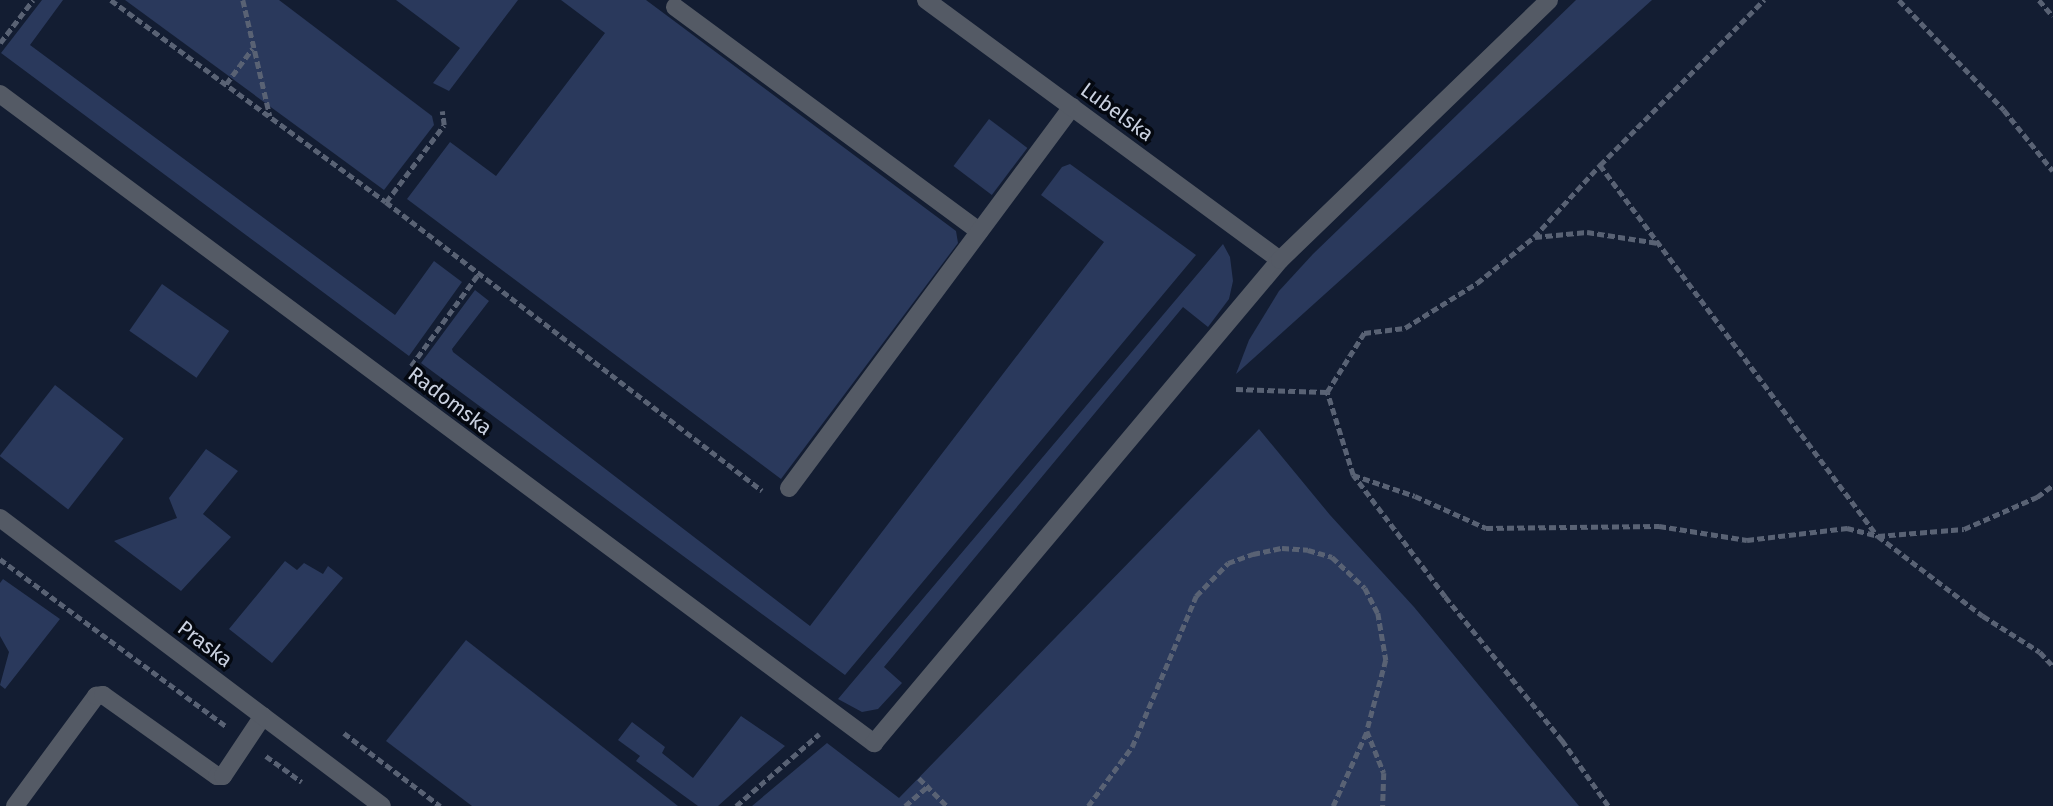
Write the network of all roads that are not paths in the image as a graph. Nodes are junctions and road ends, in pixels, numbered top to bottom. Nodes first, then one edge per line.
1 (926, 0) edge
2 (1549, 0) edge
3 (674, 2) edge
4 (0, 94) edge
5 (1072, 107) junction
6 (979, 231) junction
7 (1280, 260) junction
8 (789, 488) road end
9 (0, 518) edge
10 (263, 716) junction
11 (15, 806) edge
12 (382, 806) edge

1 - 5 street, Lubelska
2 - 7 street
3 - 6 street
4 - 7 street, Radomska
5 - 6 street
5 - 7 street, Lubelska
6 - 8 street
9 - 10 street, Praska
10 - 11 street
10 - 12 street, Praska

